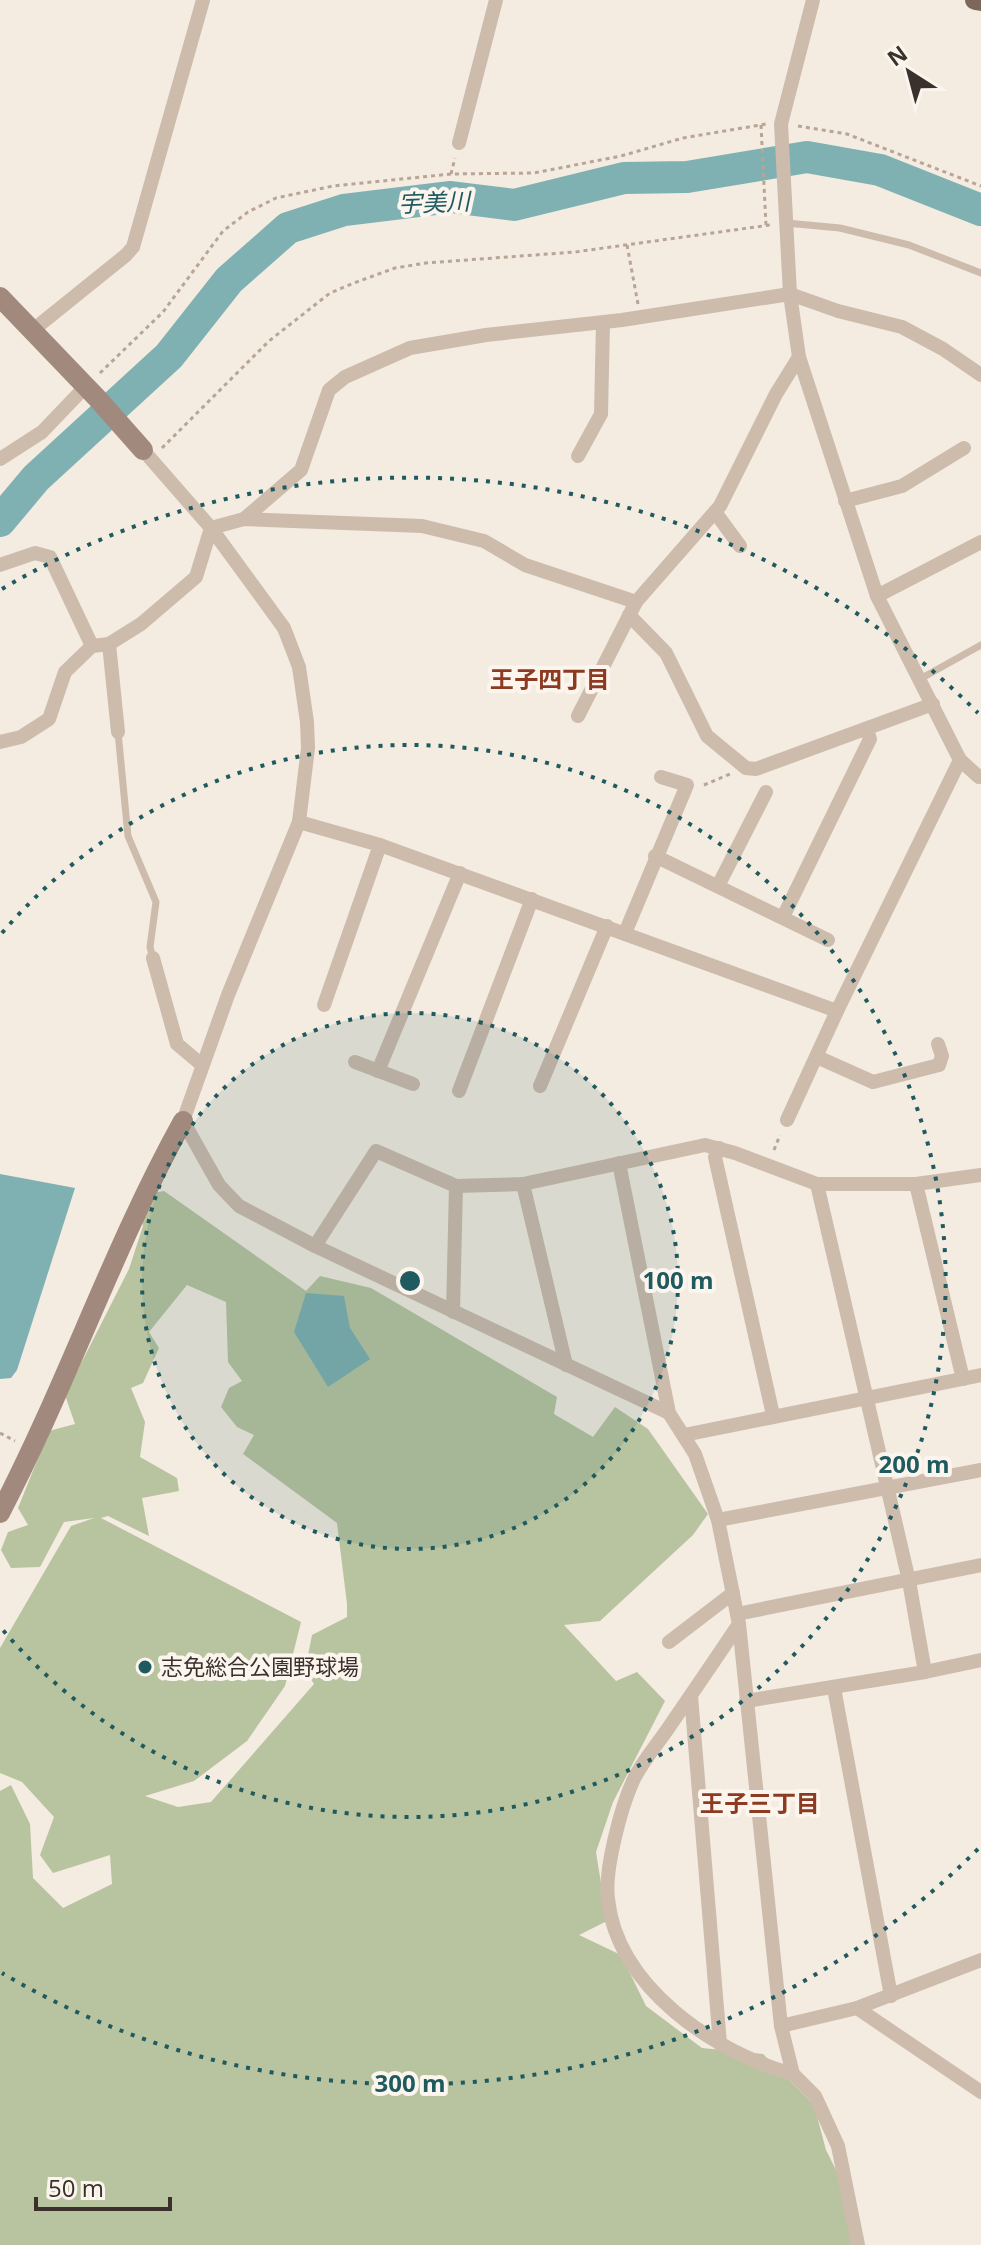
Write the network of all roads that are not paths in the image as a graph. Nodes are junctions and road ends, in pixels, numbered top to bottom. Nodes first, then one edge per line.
1 (203, 0) edge
2 (496, 0) edge
3 (813, 0) edge
4 (459, 143) dead end
5 (785, 219) junction
6 (981, 273) edge
7 (790, 294) junction
8 (0, 297) edge
9 (603, 323) junction
10 (33, 330) junction
11 (799, 357) junction
12 (981, 375) edge
13 (92, 392) junction
14 (964, 448) dead end
15 (147, 454) joint
16 (578, 456) dead end
17 (0, 459) edge
18 (845, 501) junction
19 (715, 512) junction
20 (244, 519) junction
21 (211, 528) junction
22 (981, 542) edge
23 (740, 546) dead end
24 (0, 565) edge
25 (877, 596) junction
26 (632, 608) junction
27 (109, 644) junction
28 (981, 645) edge
29 (92, 646) junction
30 (920, 679) junction
31 (933, 704) junction
32 (578, 716) dead end
33 (867, 730) junction
34 (118, 732) joint
35 (0, 742) edge
36 (960, 760) junction
37 (981, 776) edge
38 (661, 777) dead end
39 (766, 792) dead end
40 (299, 822) junction
41 (380, 845) junction
42 (655, 856) junction
43 (460, 873) junction
44 (718, 886) junction
45 (532, 899) junction
46 (783, 917) junction
47 (607, 926) junction
48 (625, 933) junction
49 (828, 940) dead end
50 (153, 958) joint
51 (324, 1005) dead end
52 (837, 1011) junction
53 (938, 1044) dead end
54 (817, 1057) junction
55 (355, 1062) dead end
56 (202, 1065) junction
57 (378, 1071) junction
58 (413, 1084) dead end
59 (540, 1086) dead end
60 (459, 1091) dead end
61 (787, 1120) road end
62 (183, 1121) junction
63 (719, 1148) junction
64 (619, 1163) junction
65 (981, 1175) edge
66 (523, 1184) junction
67 (817, 1184) junction
68 (916, 1184) junction
69 (456, 1186) junction
70 (315, 1246) junction
71 (453, 1312) junction
72 (566, 1365) junction
73 (981, 1375) edge
74 (963, 1379) junction
75 (868, 1397) junction
76 (669, 1413) junction
77 (773, 1415) junction
78 (684, 1435) junction
79 (981, 1470) edge
80 (888, 1488) junction
81 (0, 1513) edge
82 (718, 1520) junction
83 (981, 1565) edge
84 (909, 1581) junction
85 (733, 1593) junction
86 (738, 1619) junction
87 (669, 1642) dead end
88 (981, 1660) edge
89 (925, 1672) junction
90 (834, 1688) junction
91 (691, 1696) junction
92 (746, 1701) junction
93 (980, 1963) edge
94 (891, 1996) junction
95 (857, 2008) junction
96 (781, 2026) junction
97 (720, 2044) junction
98 (793, 2074) junction
99 (981, 2092) edge
100 (858, 2245) edge

1 - 10 street
2 - 4 street
3 - 5 street
5 - 6 lane
5 - 7 street
7 - 9 street
7 - 11 street
7 - 12 street
8 - 10 street
9 - 16 street
9 - 20 street
10 - 13 street
11 - 18 street
11 - 19 street
13 - 15 street
13 - 17 street
14 - 18 street
15 - 21 street
18 - 25 street
19 - 23 street
19 - 26 street
20 - 21 street
20 - 26 street
21 - 27 street
21 - 40 street
22 - 25 street
24 - 29 street
25 - 30 street
26 - 32 street
26 - 33 street
27 - 29 street
27 - 34 street
28 - 30 lane
29 - 35 street
30 - 31 street
31 - 33 street
31 - 36 street
33 - 46 street
34 - 50 lane
36 - 37 street
36 - 52 street
38 - 42 street
39 - 44 street
40 - 41 street
40 - 56 street
41 - 43 street
41 - 51 street
42 - 44 street
42 - 48 street
43 - 45 street
43 - 57 street
44 - 46 street
45 - 47 street
45 - 60 street
46 - 49 street
47 - 48 street
47 - 59 street
48 - 52 street
50 - 56 street
52 - 54 street
53 - 54 street
54 - 61 street
55 - 57 street
56 - 62 street
57 - 58 street
62 - 70 street
62 - 81 street
63 - 64 street
63 - 67 street
63 - 77 street
64 - 66 street
64 - 76 street
65 - 68 street
66 - 69 street
66 - 72 street
67 - 68 street
67 - 75 street
68 - 74 street
69 - 70 street
69 - 71 street
70 - 71 street
71 - 72 street
72 - 76 street
73 - 74 street
74 - 75 street
75 - 77 street
75 - 80 street
76 - 78 street
77 - 78 street
78 - 82 street
79 - 80 street
80 - 82 street
80 - 84 street
82 - 85 street
83 - 84 street
84 - 86 street
84 - 89 street
85 - 86 street
85 - 87 street
86 - 91 street
86 - 92 street
88 - 89 street
89 - 90 street
90 - 92 street
90 - 94 street
91 - 97 street
91 - 97 street
92 - 96 street
93 - 94 street
94 - 95 street
95 - 96 street
95 - 99 street
96 - 98 street
97 - 98 street
98 - 100 street

